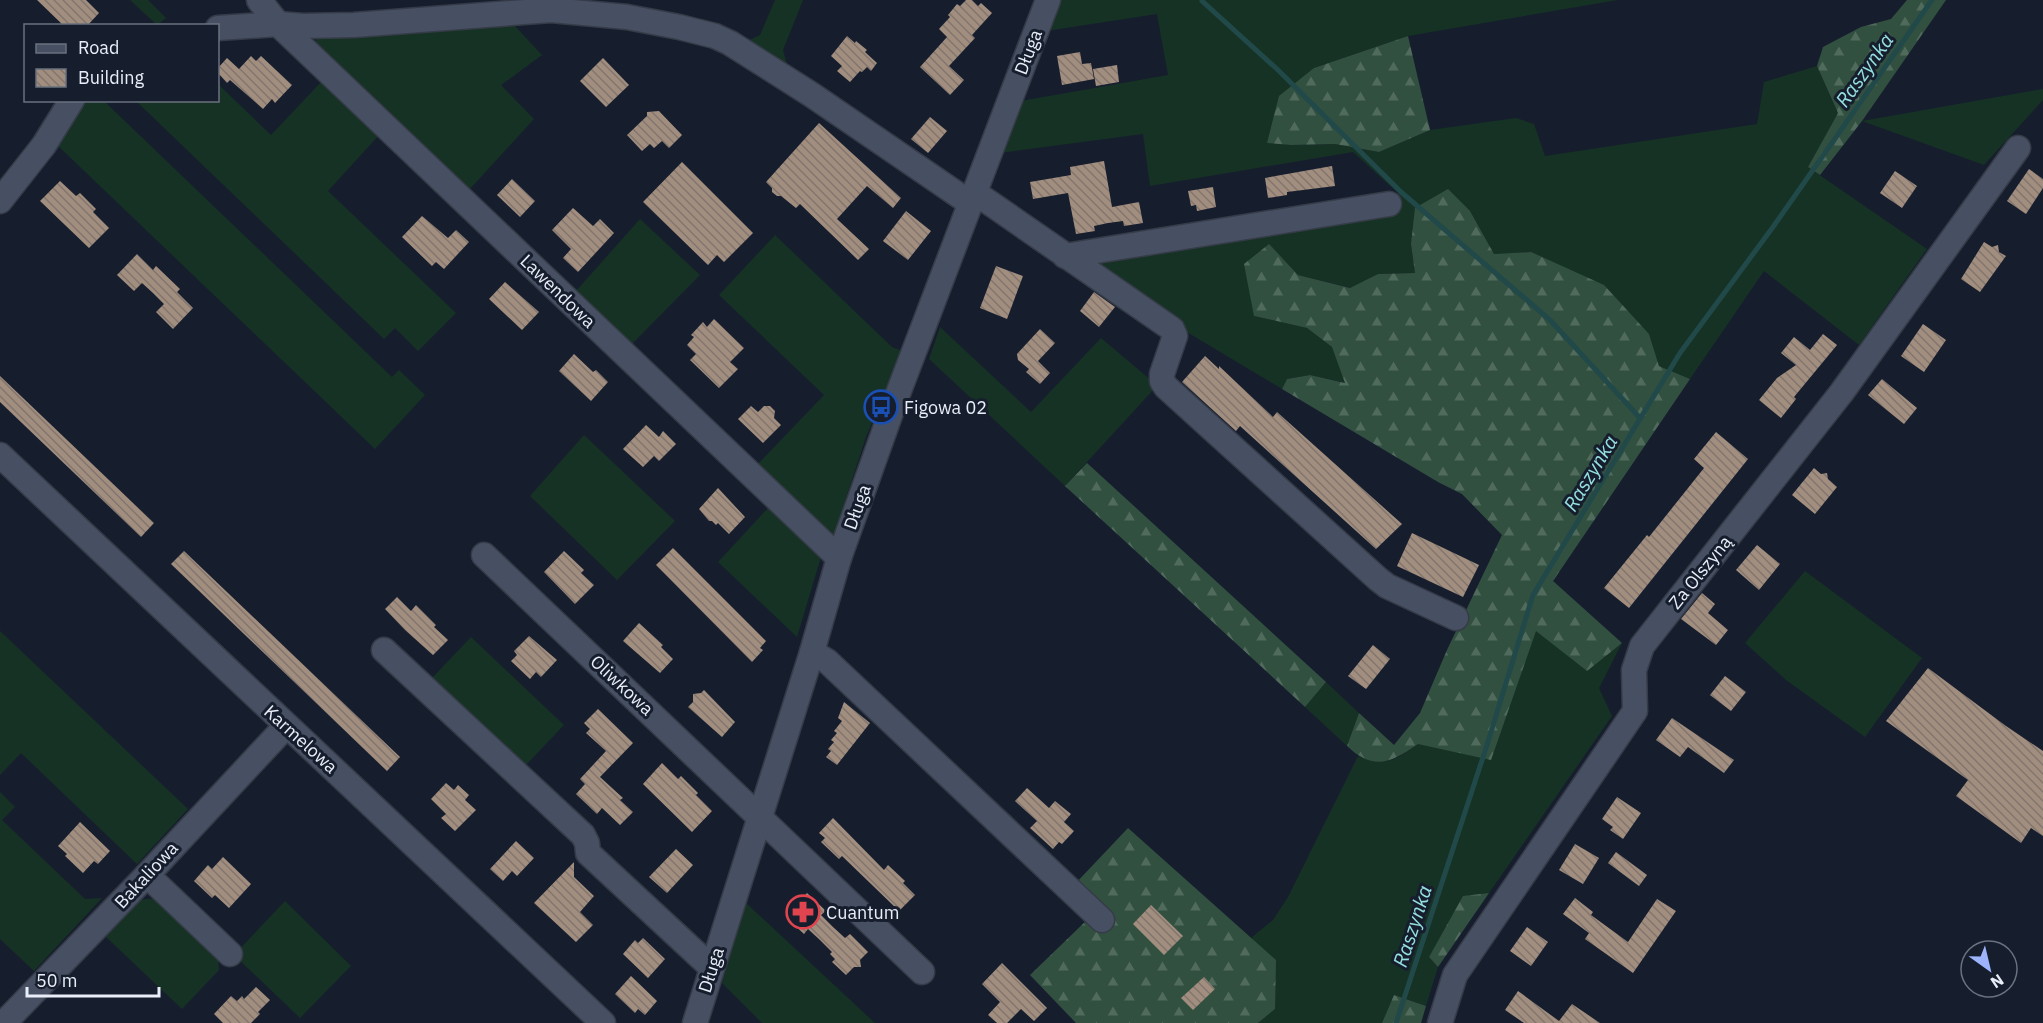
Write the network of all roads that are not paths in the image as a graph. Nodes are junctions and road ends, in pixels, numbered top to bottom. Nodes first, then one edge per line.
1 (259, 0) edge
2 (1048, 0) edge
3 (278, 24) junction
4 (219, 28) edge
5 (71, 102) edge
6 (2018, 148) dead end
7 (972, 198) junction
8 (0, 201) edge
9 (1389, 204) dead end
10 (1065, 256) junction
11 (0, 456) edge
12 (484, 555) dead end
13 (839, 558) junction
14 (1456, 618) dead end
15 (384, 650) dead end
16 (812, 652) junction
17 (286, 726) junction
18 (760, 816) junction
19 (147, 875) junction
20 (1101, 920) dead end
21 (230, 954) dead end
22 (712, 968) junction
23 (922, 972) dead end
24 (4, 1023) edge
25 (603, 1023) edge
26 (695, 1023) edge
27 (1440, 1023) edge

1 - 3 street, Lawendowa
2 - 7 street, Długa
3 - 4 street
3 - 7 street
3 - 13 street, Lawendowa
5 - 8 street
6 - 27 street, Za Olszyną
7 - 10 street
7 - 13 street, Długa
9 - 10 street
10 - 14 street
11 - 17 street, Karmelowa
12 - 18 street, Oliwkowa
13 - 16 street, Długa
15 - 22 street
16 - 18 street, Długa
16 - 20 street
17 - 19 street, Bakaliowa
17 - 25 street, Karmelowa
18 - 22 street, Długa
18 - 23 street, Oliwkowa
19 - 21 street
19 - 24 street, Bakaliowa
22 - 26 street, Długa

